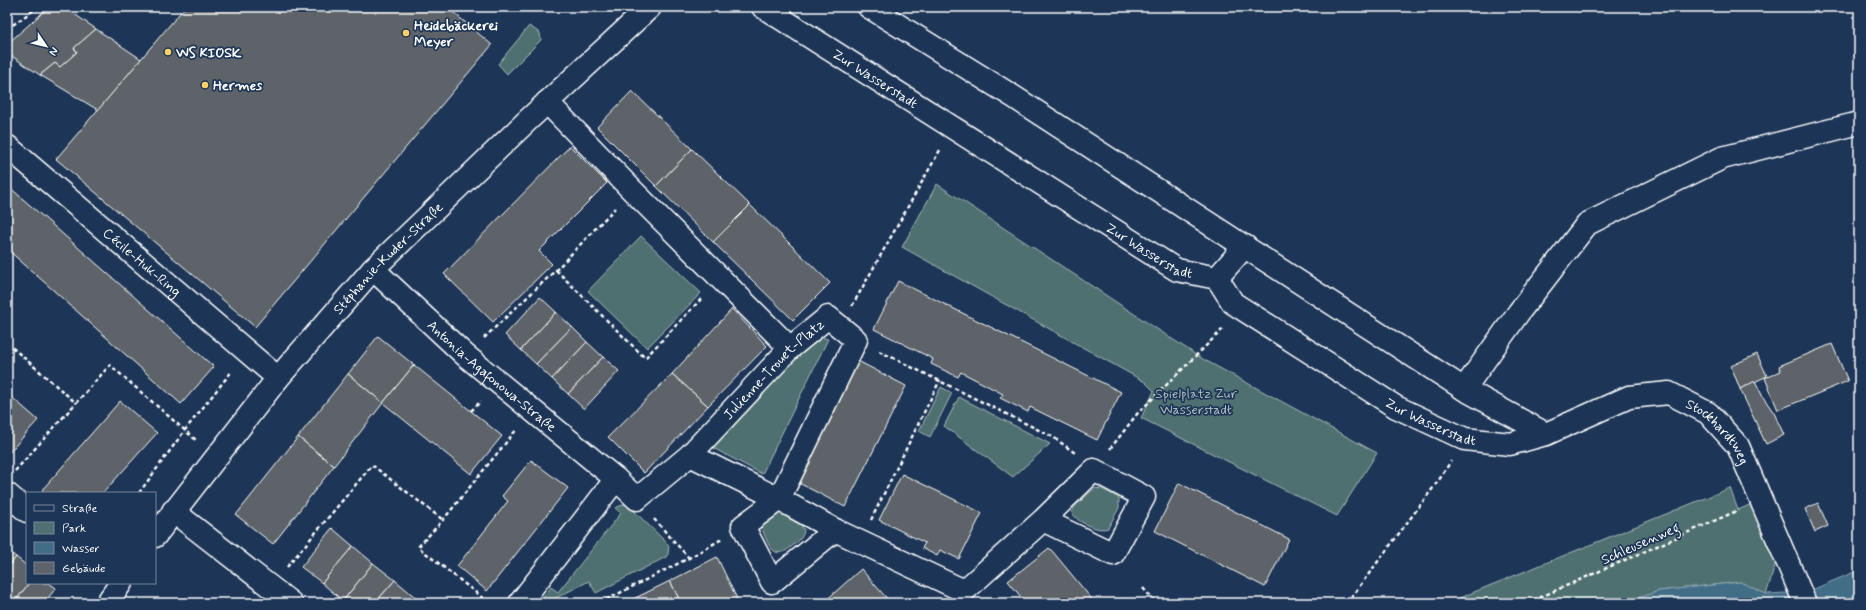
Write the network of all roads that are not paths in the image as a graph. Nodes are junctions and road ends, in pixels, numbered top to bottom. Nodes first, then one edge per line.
1 (650, 7) edge
2 (763, 7) edge
3 (869, 7) edge
4 (547, 102) junction
5 (1859, 123) edge
6 (7, 146) edge
7 (1245, 246) junction
8 (372, 269) junction
9 (1218, 278) junction
10 (790, 348) junction
11 (278, 378) junction
12 (1464, 389) junction
13 (1546, 434) junction
14 (690, 455) junction
15 (616, 479) junction
16 (10, 484) edge
17 (778, 499) junction
18 (26, 509) edge
19 (173, 511) junction
20 (1043, 520) junction
21 (834, 530) junction
22 (156, 535) edge
23 (292, 603) edge
24 (520, 603) edge
25 (1805, 603) edge

1 - 4 street, Stéphanie-Kuder-Straße
2 - 9 street, Zur Wasserstadt
3 - 7 street
4 - 8 street, Stéphanie-Kuder-Straße
4 - 10 street
5 - 12 street
6 - 11 street, Cécile-Huk-Ring
7 - 9 street
7 - 12 street
8 - 11 street, Stéphanie-Kuder-Straße
8 - 15 street, Antonia-Agafonowa-Straße
9 - 13 street, Zur Wasserstadt
10 - 14 street, Julienne-Trouet-Platz
10 - 17 street, Julienne-Trouet-Platz
11 - 19 street, Stéphanie-Kuder-Straße
12 - 13 street
13 - 25 street, Stockhardtweg
14 - 15 street, Julienne-Trouet-Platz
14 - 17 street
15 - 24 street
16 - 18 street
17 - 21 street
17 - 21 street
19 - 22 street, Stéphanie-Kuder-Straße
19 - 23 street
20 - 20 street
20 - 21 street

